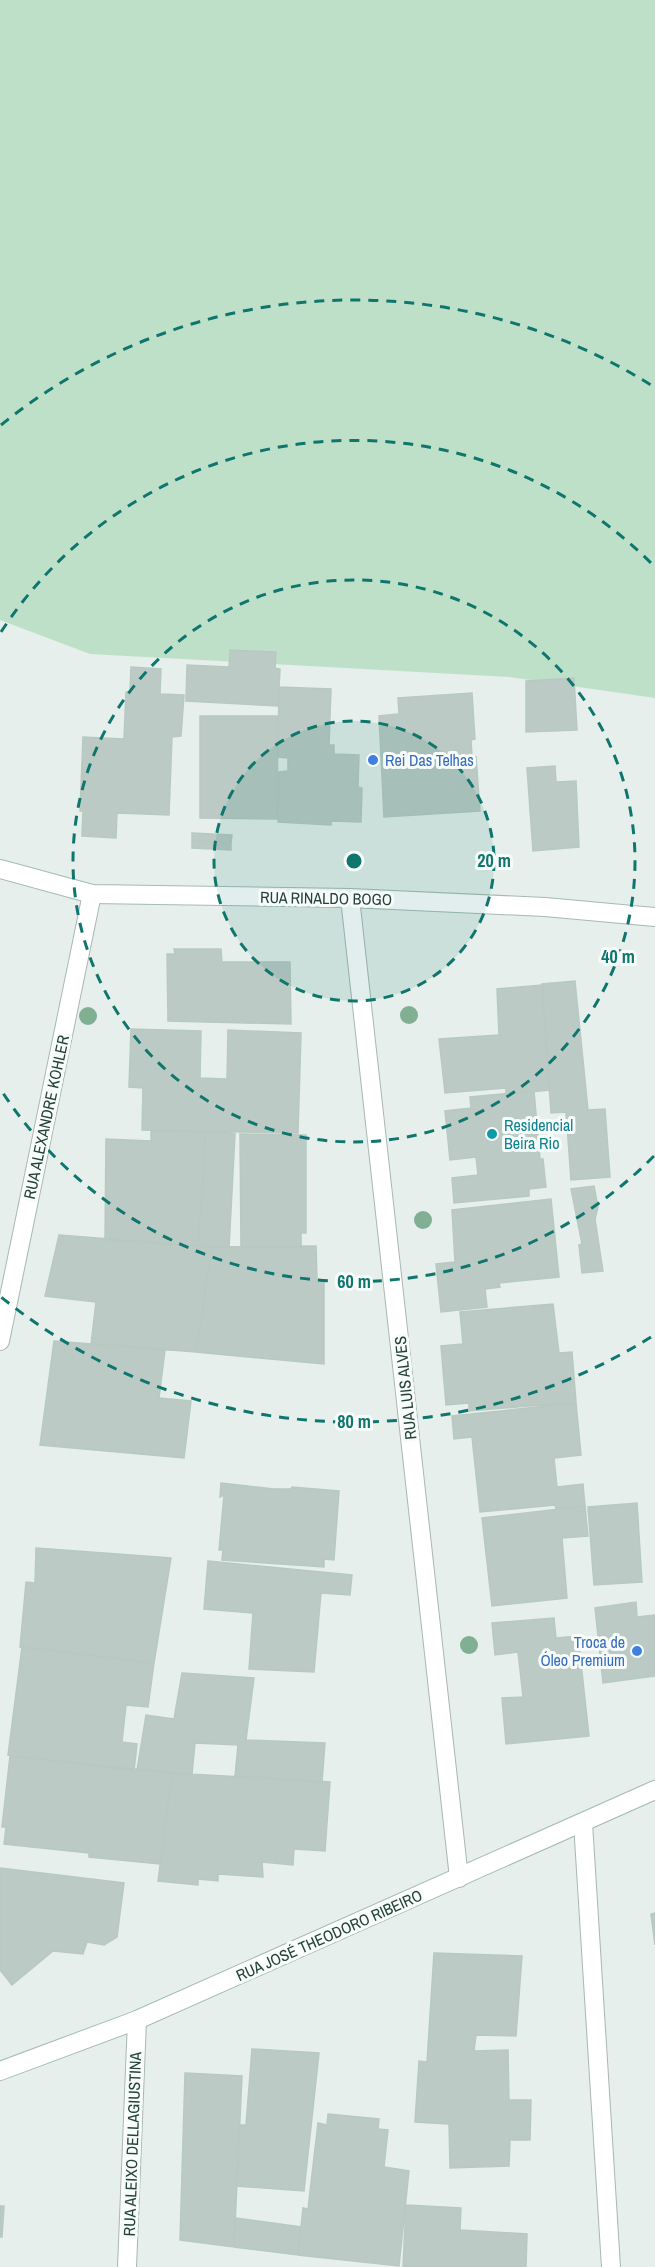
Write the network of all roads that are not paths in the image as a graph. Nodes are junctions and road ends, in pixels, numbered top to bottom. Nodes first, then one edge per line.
1 (0, 869) edge
2 (92, 894) junction
3 (350, 898) junction
4 (655, 917) edge
5 (0, 1341) edge
6 (655, 1790) edge
7 (583, 1823) junction
8 (459, 1878) junction
9 (136, 2020) junction
10 (0, 2071) edge
11 (127, 2267) edge
12 (611, 2267) edge

1 - 2 street, RUA RINALDO BOGO
2 - 3 street, RUA RINALDO BOGO
2 - 5 street, RUA ALEXANDRE KOHLER
3 - 4 street, RUA RINALDO BOGO
3 - 8 street, RUA LUIS ALVES
6 - 7 street, RUA JOSÉ THEODORO RIBEIRO
7 - 8 street, RUA JOSÉ THEODORO RIBEIRO
7 - 12 street
8 - 9 street, RUA JOSÉ THEODORO RIBEIRO
9 - 10 street, RUA JOSÉ THEODORO RIBEIRO
9 - 11 street, RUA ALEIXO DELLAGIUSTINA

